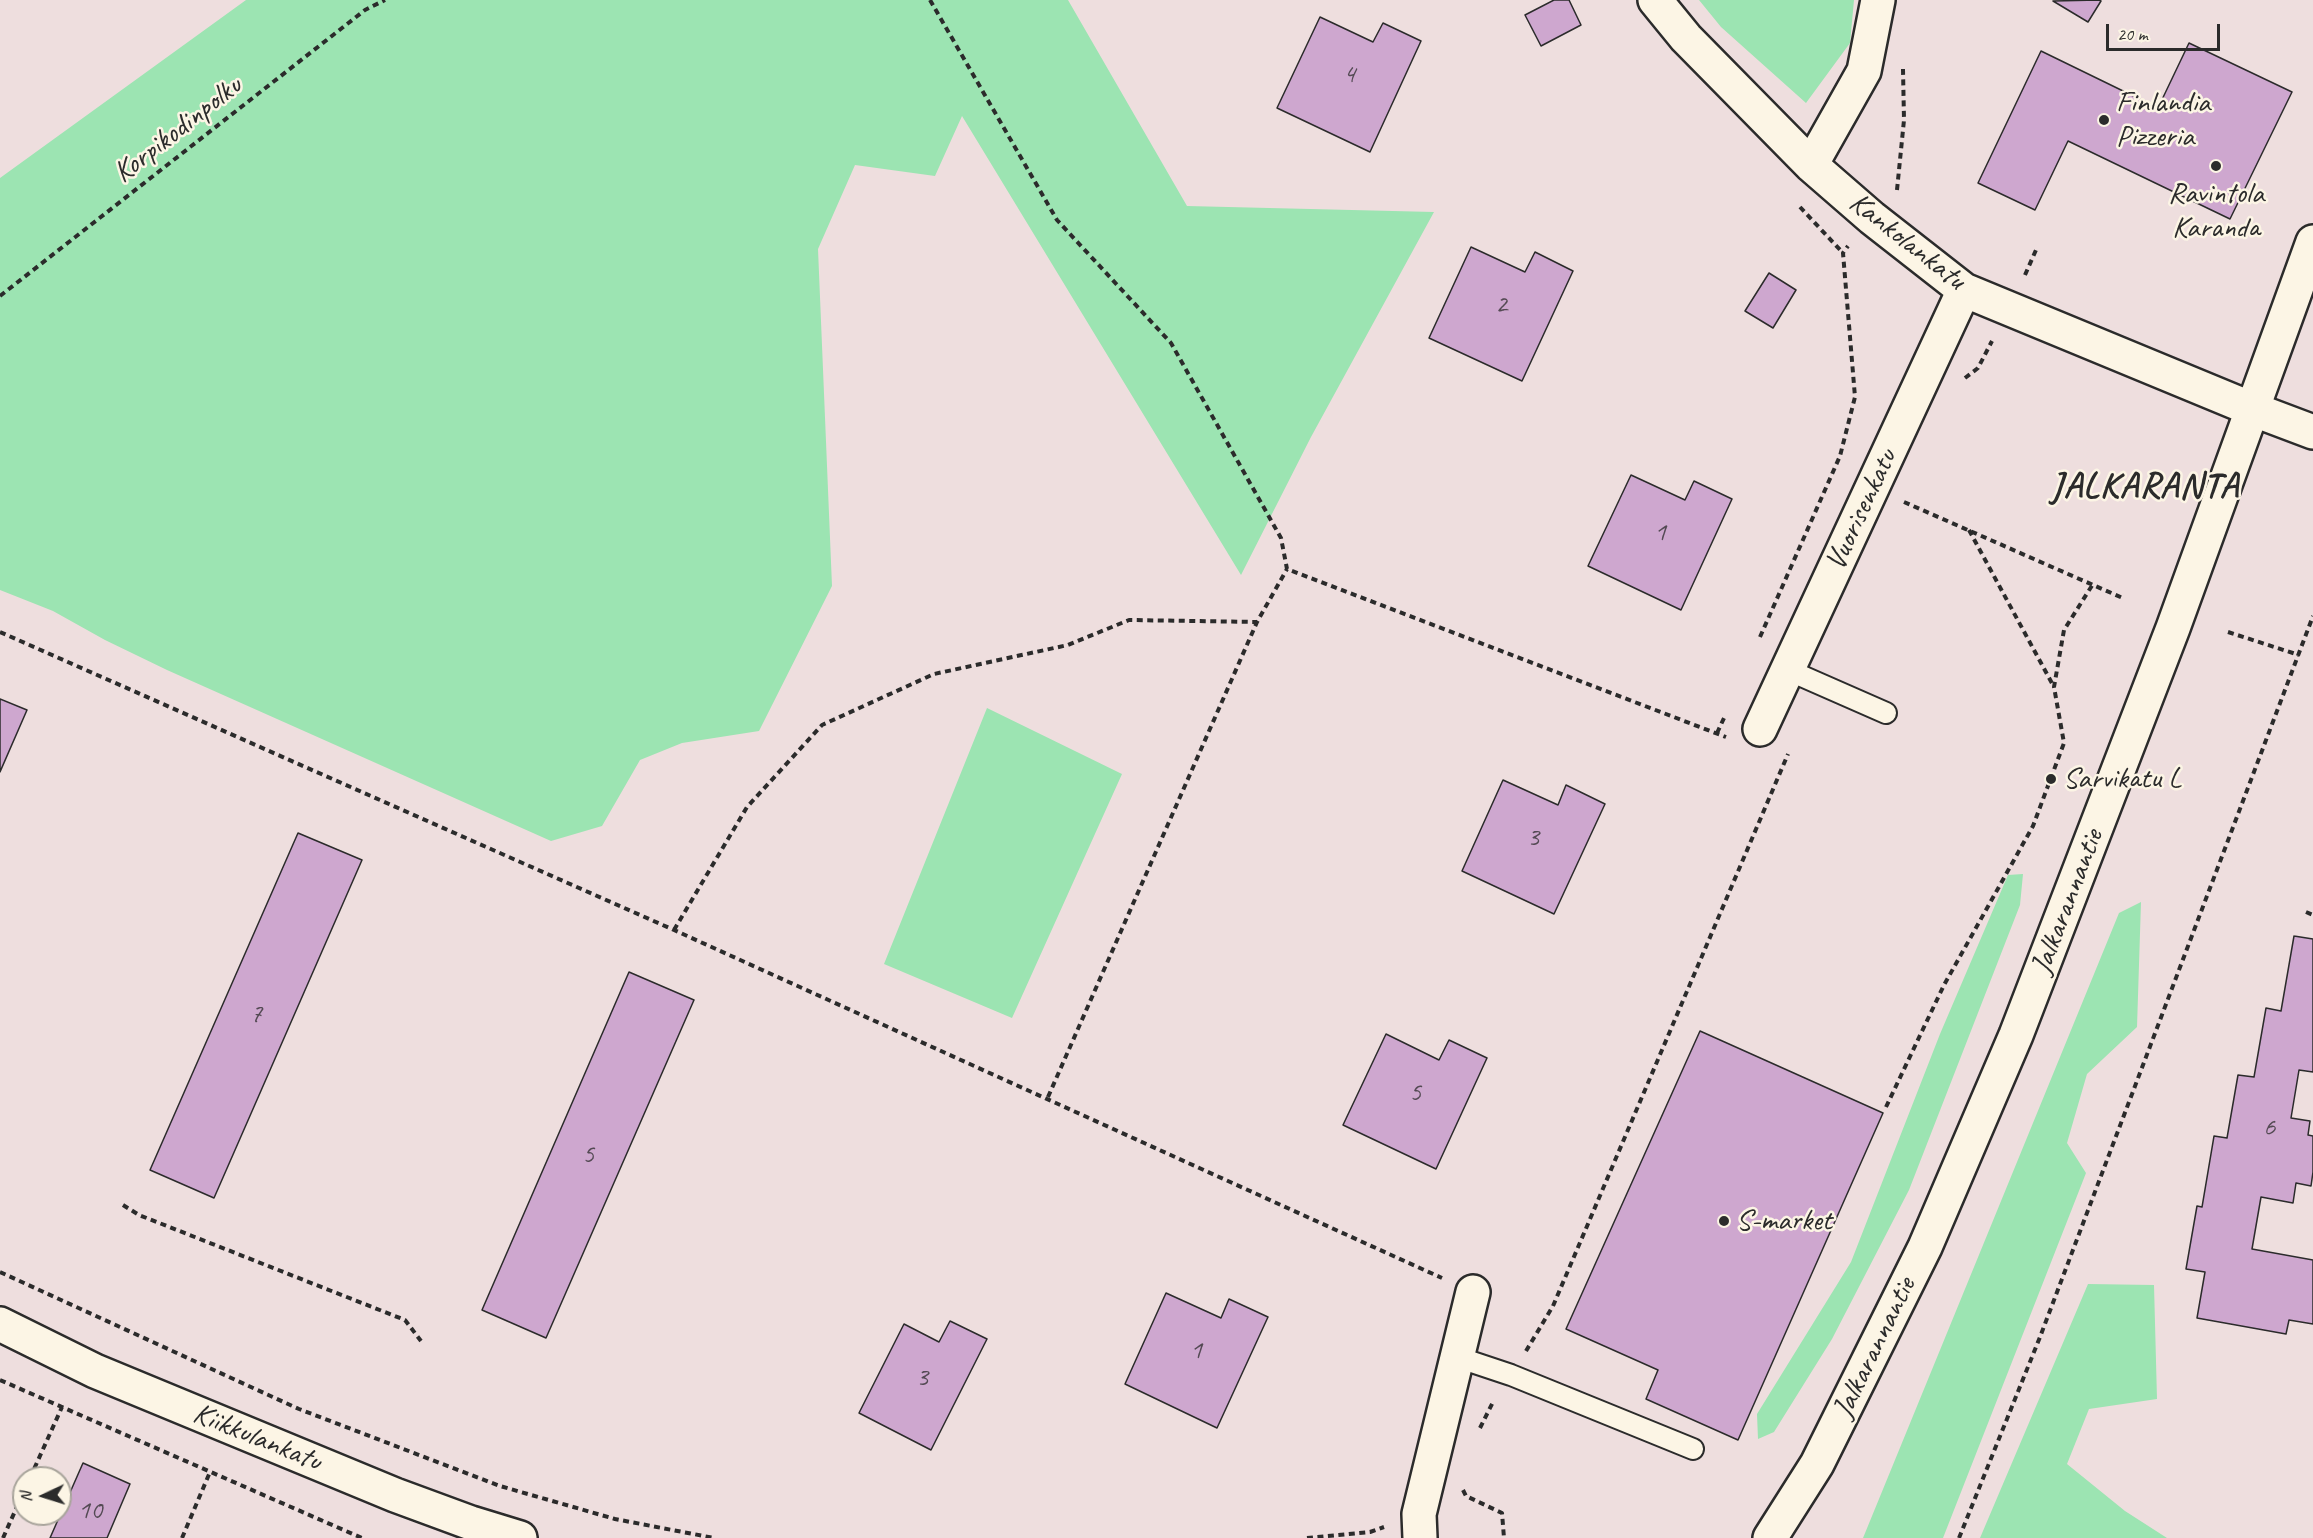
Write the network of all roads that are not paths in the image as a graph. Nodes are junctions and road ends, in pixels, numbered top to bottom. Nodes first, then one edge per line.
1 (1655, 0) edge
2 (1878, 0) edge
3 (1810, 165) junction
4 (2313, 242) edge
5 (1964, 290) junction
6 (2252, 409) junction
7 (2313, 432) edge
8 (1788, 670) junction
9 (1886, 713) dead end
10 (1756, 742) road end
11 (1473, 1292) road end
12 (0, 1324) edge
13 (1457, 1357) junction
14 (1693, 1449) dead end
15 (520, 1538) edge
16 (1420, 1538) edge
17 (1770, 1538) edge

1 - 3 street, Kankolankatu
2 - 3 street
3 - 5 street, Kankolankatu
4 - 6 street, Jalkarannantie
5 - 6 street, Kankolankatu
5 - 8 street, Vuorisenkatu
6 - 7 street, Kankolankatu
6 - 17 street, Jalkarannantie
8 - 9 lane
8 - 10 street, Vuorisenkatu
11 - 13 street
12 - 15 street, Kiikkulankatu
13 - 14 lane
13 - 16 street

